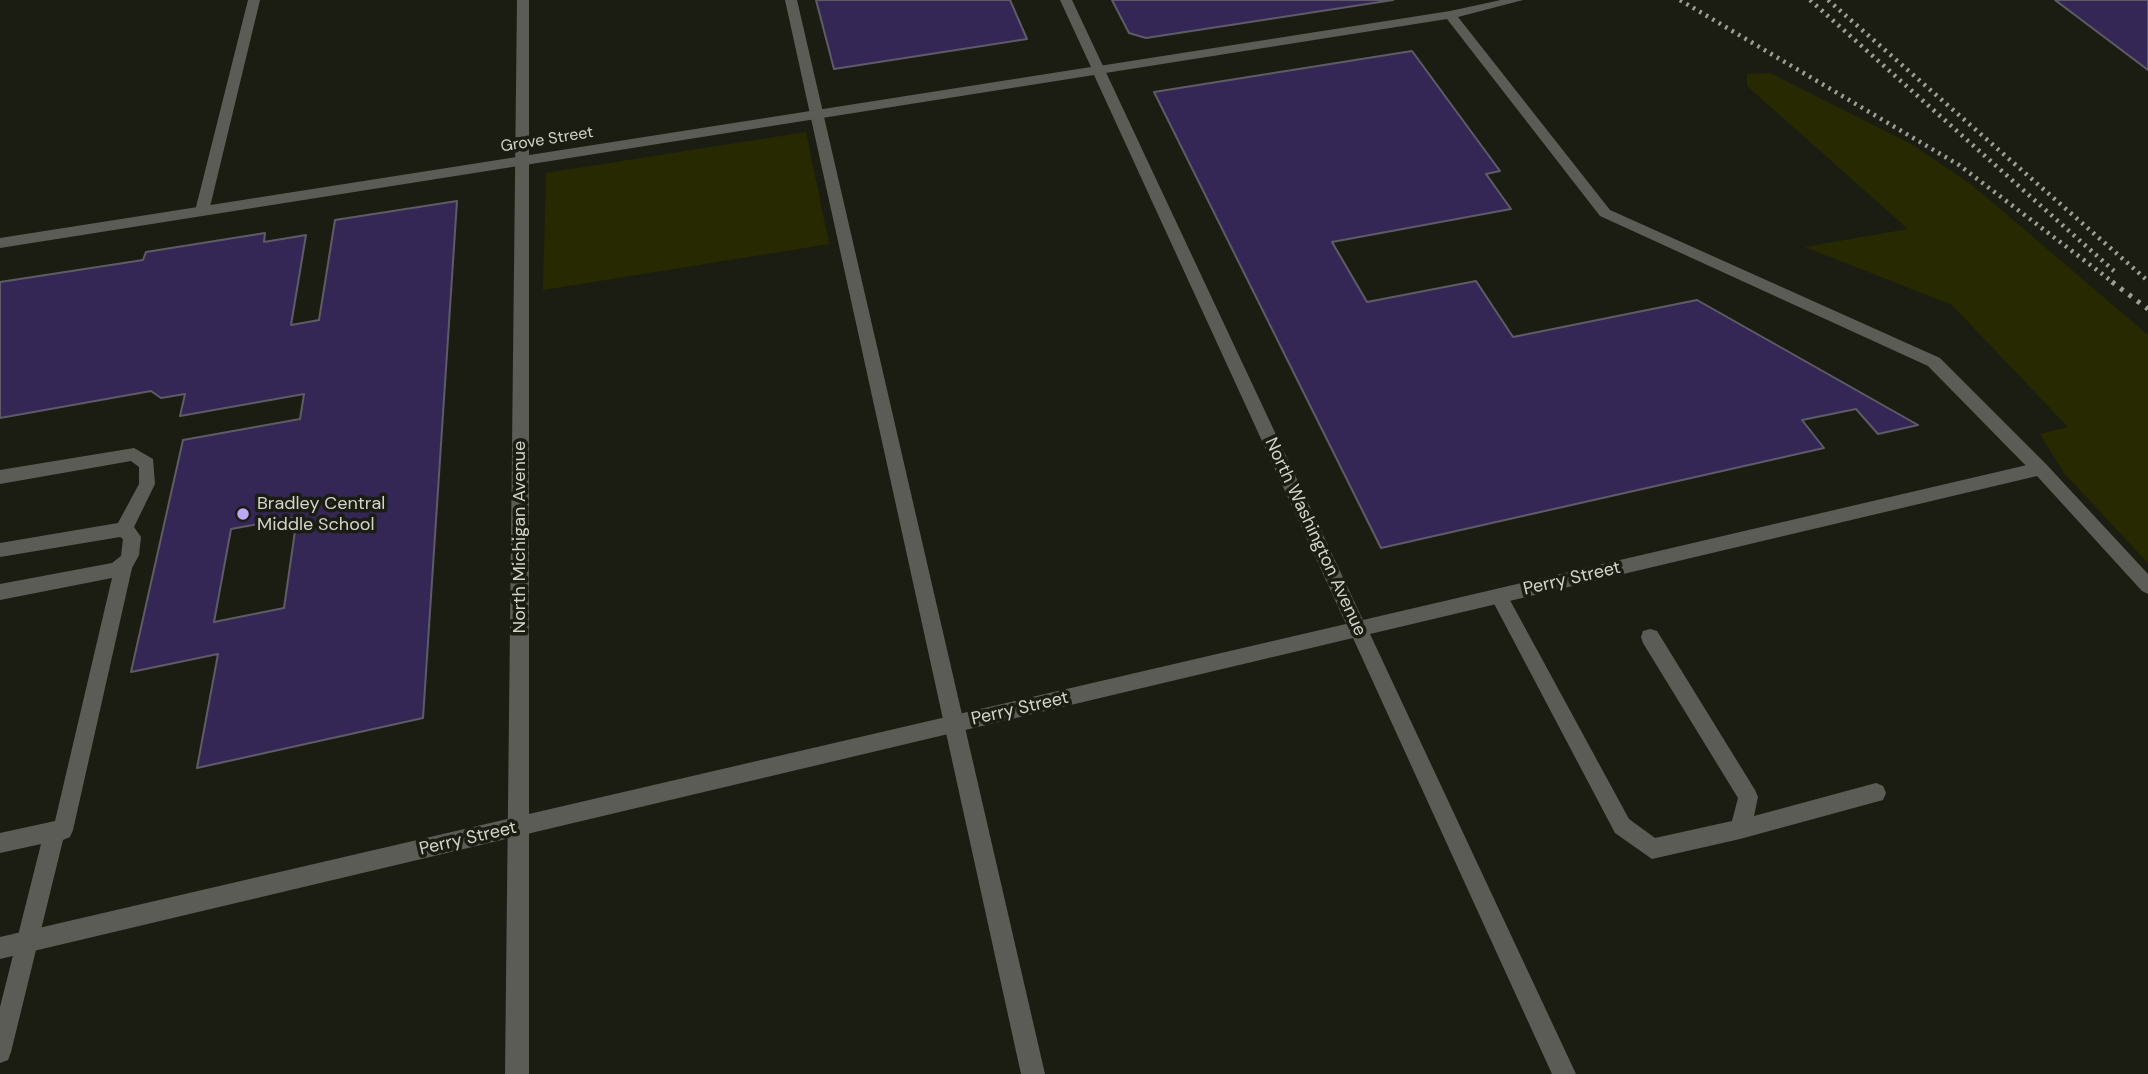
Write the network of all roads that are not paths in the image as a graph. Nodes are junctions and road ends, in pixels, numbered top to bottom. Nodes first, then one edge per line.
1 (254, 0) edge
2 (523, 0) edge
3 (791, 0) edge
4 (1066, 0) edge
5 (1517, 0) edge
6 (1450, 15) junction
7 (1099, 71) junction
8 (817, 115) junction
9 (522, 161) junction
10 (202, 211) junction
11 (0, 243) edge
12 (2040, 468) junction
13 (0, 477) edge
14 (124, 529) junction
15 (0, 550) edge
16 (124, 565) junction
17 (2148, 586) edge
18 (0, 592) edge
19 (1499, 596) junction
20 (1357, 629) junction
21 (1650, 637) dead end
22 (954, 724) junction
23 (1876, 793) dead end
24 (518, 827) junction
25 (1740, 829) junction
26 (55, 831) junction
27 (0, 843) edge
28 (28, 941) junction
29 (0, 948) edge
30 (0, 1052) edge
31 (517, 1074) edge
32 (1032, 1074) edge
33 (1564, 1074) edge

1 - 10 street
2 - 9 street, North Michigan Avenue
3 - 8 street
4 - 7 street, North Washington Avenue
5 - 6 street, Grove Street
6 - 7 street, Grove Street
6 - 12 street
7 - 8 street, Grove Street
7 - 20 street, North Washington Avenue
8 - 9 street, Grove Street
8 - 22 street
9 - 10 street, Grove Street
9 - 24 street, North Michigan Avenue
10 - 11 street, Grove Street
12 - 17 street
12 - 19 street, Perry Street
13 - 14 street
14 - 15 street
14 - 16 street
16 - 18 street
16 - 26 street
19 - 20 street, Perry Street
19 - 25 street
20 - 22 street, Perry Street
20 - 33 street, North Washington Avenue
21 - 25 street
22 - 24 street, Perry Street
22 - 32 street
23 - 25 street
24 - 28 street, Perry Street
24 - 31 street, North Michigan Avenue
26 - 27 street
26 - 28 street
28 - 29 street, Perry Street
28 - 30 street

